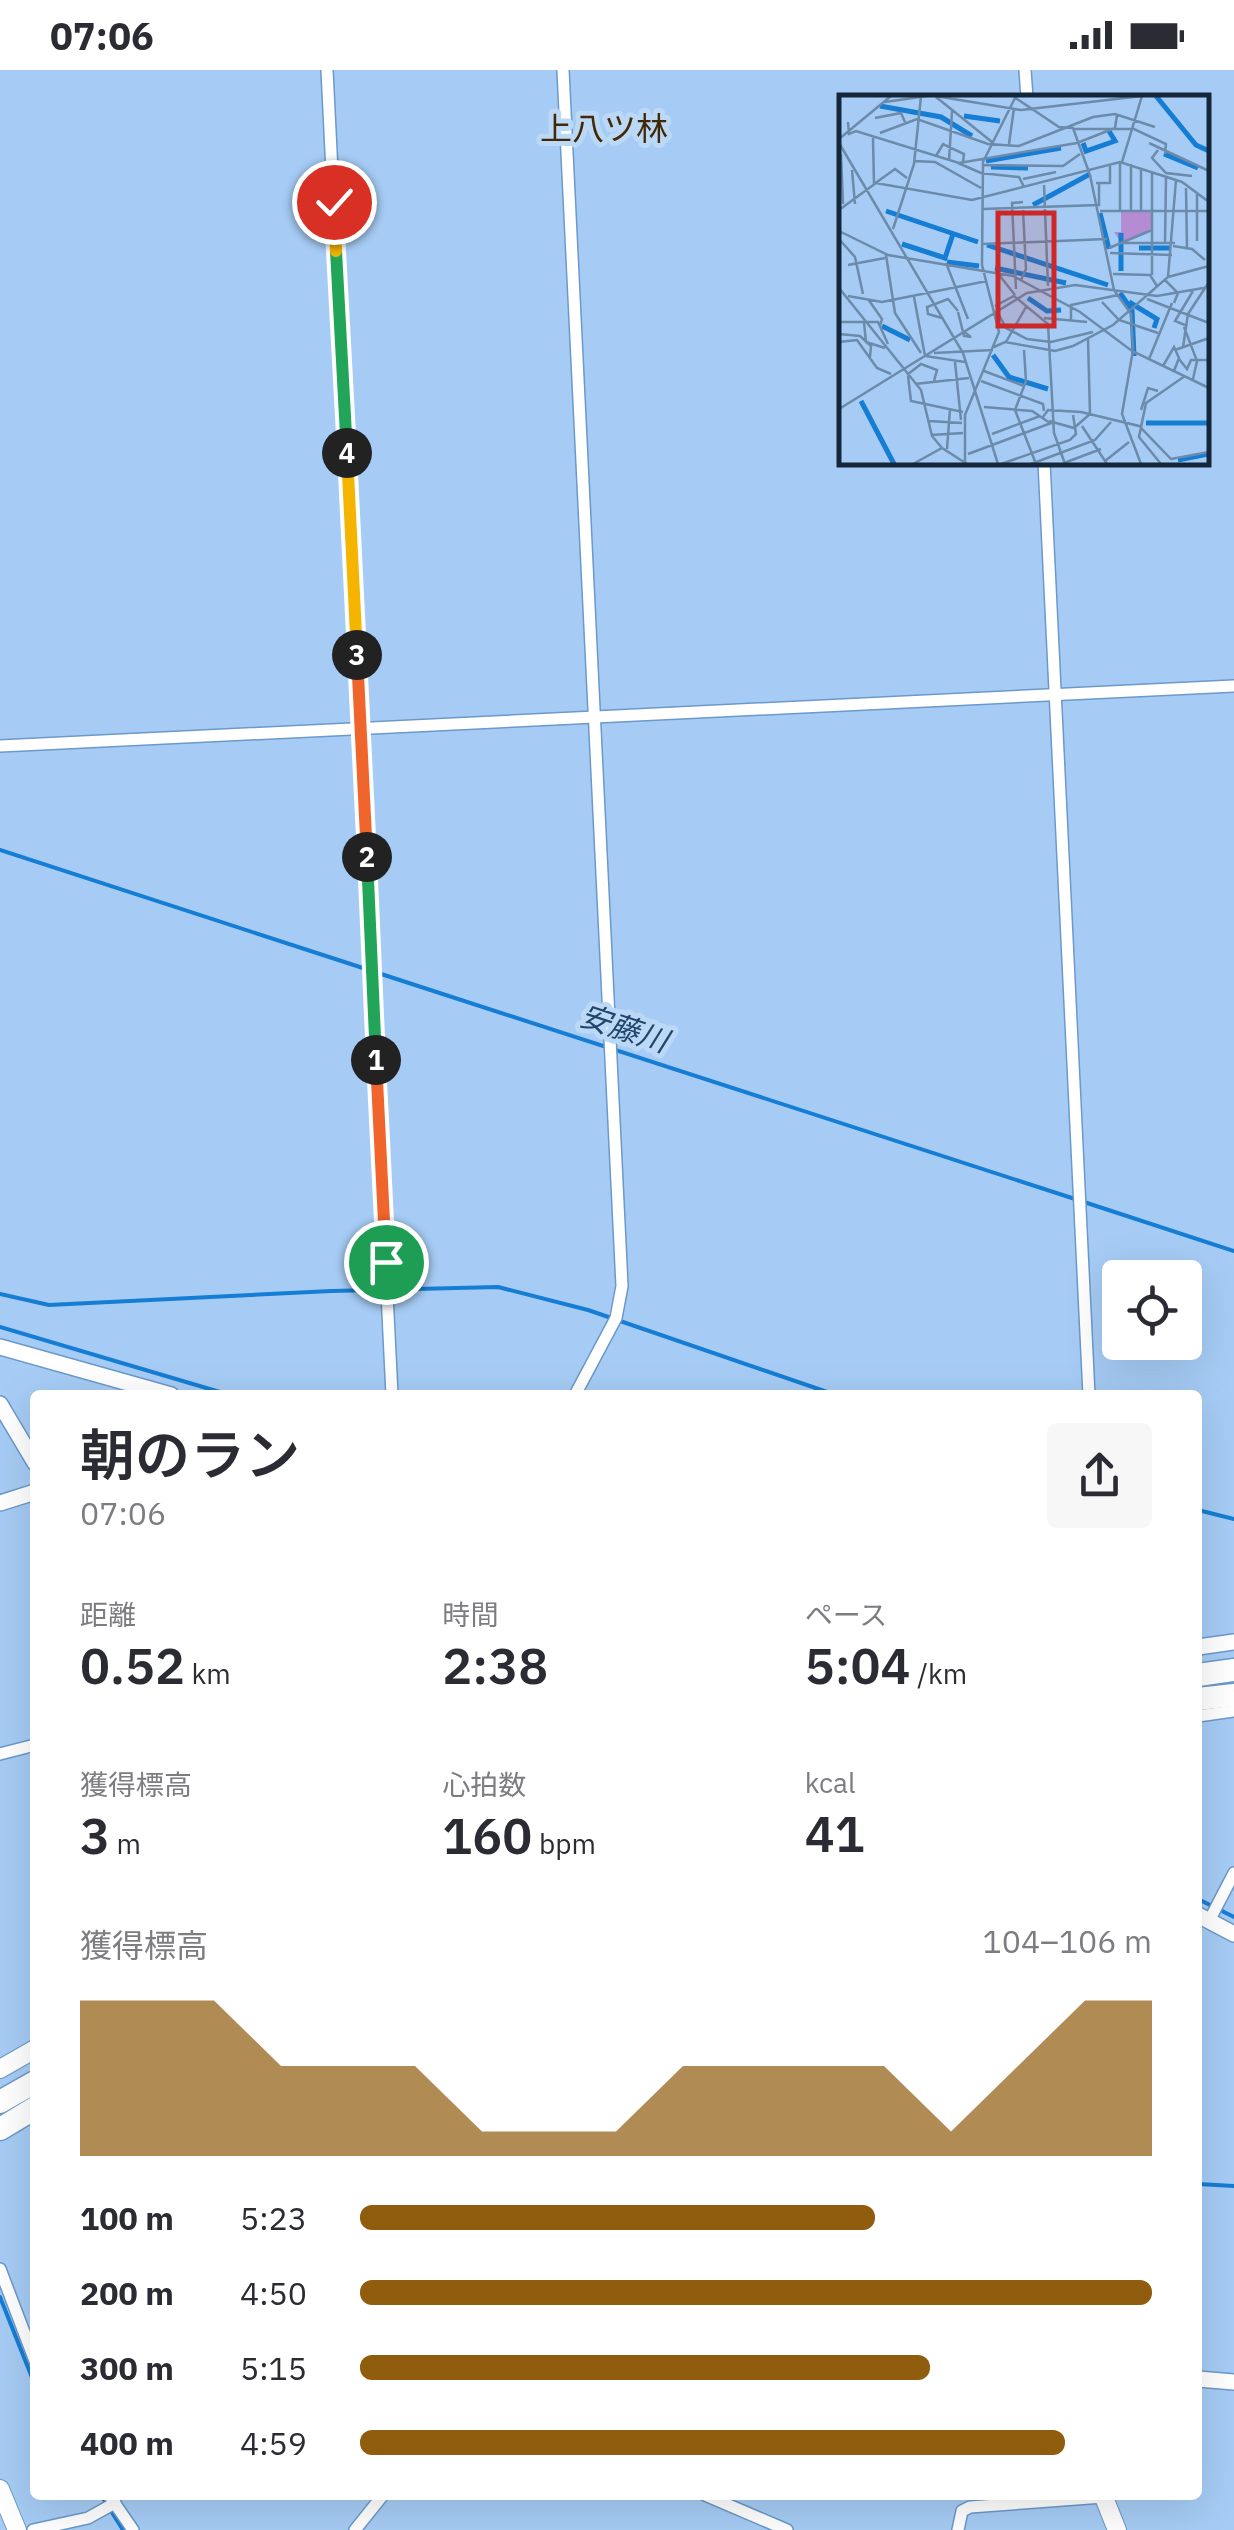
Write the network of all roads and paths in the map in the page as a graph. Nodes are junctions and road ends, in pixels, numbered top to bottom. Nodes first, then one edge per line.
1 (327, 70) edge
2 (563, 70) edge
3 (1025, 70) edge
4 (1027, 95) edge
5 (1044, 465) edge
6 (1234, 686) edge
7 (1056, 694) junction
8 (596, 718) junction
9 (360, 729) junction
10 (0, 746) edge
11 (0, 1346) edge
12 (154, 1390) edge
13 (392, 1390) edge
14 (579, 1390) edge
15 (1089, 1390) edge
16 (0, 1404) edge
17 (30, 1455) edge
18 (30, 1494) edge
19 (0, 1503) edge
20 (1234, 1642) edge
21 (1202, 1646) edge
22 (1234, 1670) edge
23 (1202, 1674) edge
24 (1234, 1695) edge
25 (1202, 1699) edge
26 (1234, 1711) edge
27 (1202, 1715) edge
28 (30, 1746) edge
29 (0, 1754) edge
30 (1234, 1873) edge
31 (1203, 1918) edge
32 (1234, 1934) edge
33 (30, 2052) edge
34 (0, 2068) edge
35 (30, 2085) edge
36 (0, 2102) edge
37 (30, 2111) edge
38 (0, 2129) edge
39 (0, 2270) edge
40 (30, 2348) edge
41 (1202, 2379) edge
42 (1234, 2382) edge
43 (0, 2489) edge
44 (379, 2500) edge
45 (717, 2500) edge
46 (1055, 2500) edge
47 (1105, 2500) edge
48 (110, 2503) edge
49 (18, 2530) edge
50 (33, 2530) edge
51 (133, 2530) edge
52 (355, 2530) edge
53 (787, 2530) edge
54 (958, 2530) edge
55 (1116, 2530) edge

1 - 9 street
2 - 8 street
3 - 4 street
5 - 7 street
6 - 7 street
7 - 8 street
7 - 15 street
8 - 9 street
8 - 14 street
9 - 10 street
9 - 13 street
11 - 12 street
16 - 17 street
18 - 19 street
20 - 21 street
22 - 23 highway
24 - 25 highway
26 - 27 street
28 - 29 street
30 - 31 street
31 - 32 street
33 - 34 main road
35 - 36 highway
37 - 38 highway
39 - 40 street
41 - 42 street
43 - 49 main road
44 - 52 street
45 - 53 street
46 - 54 street
47 - 55 main road
48 - 50 street
48 - 51 street

